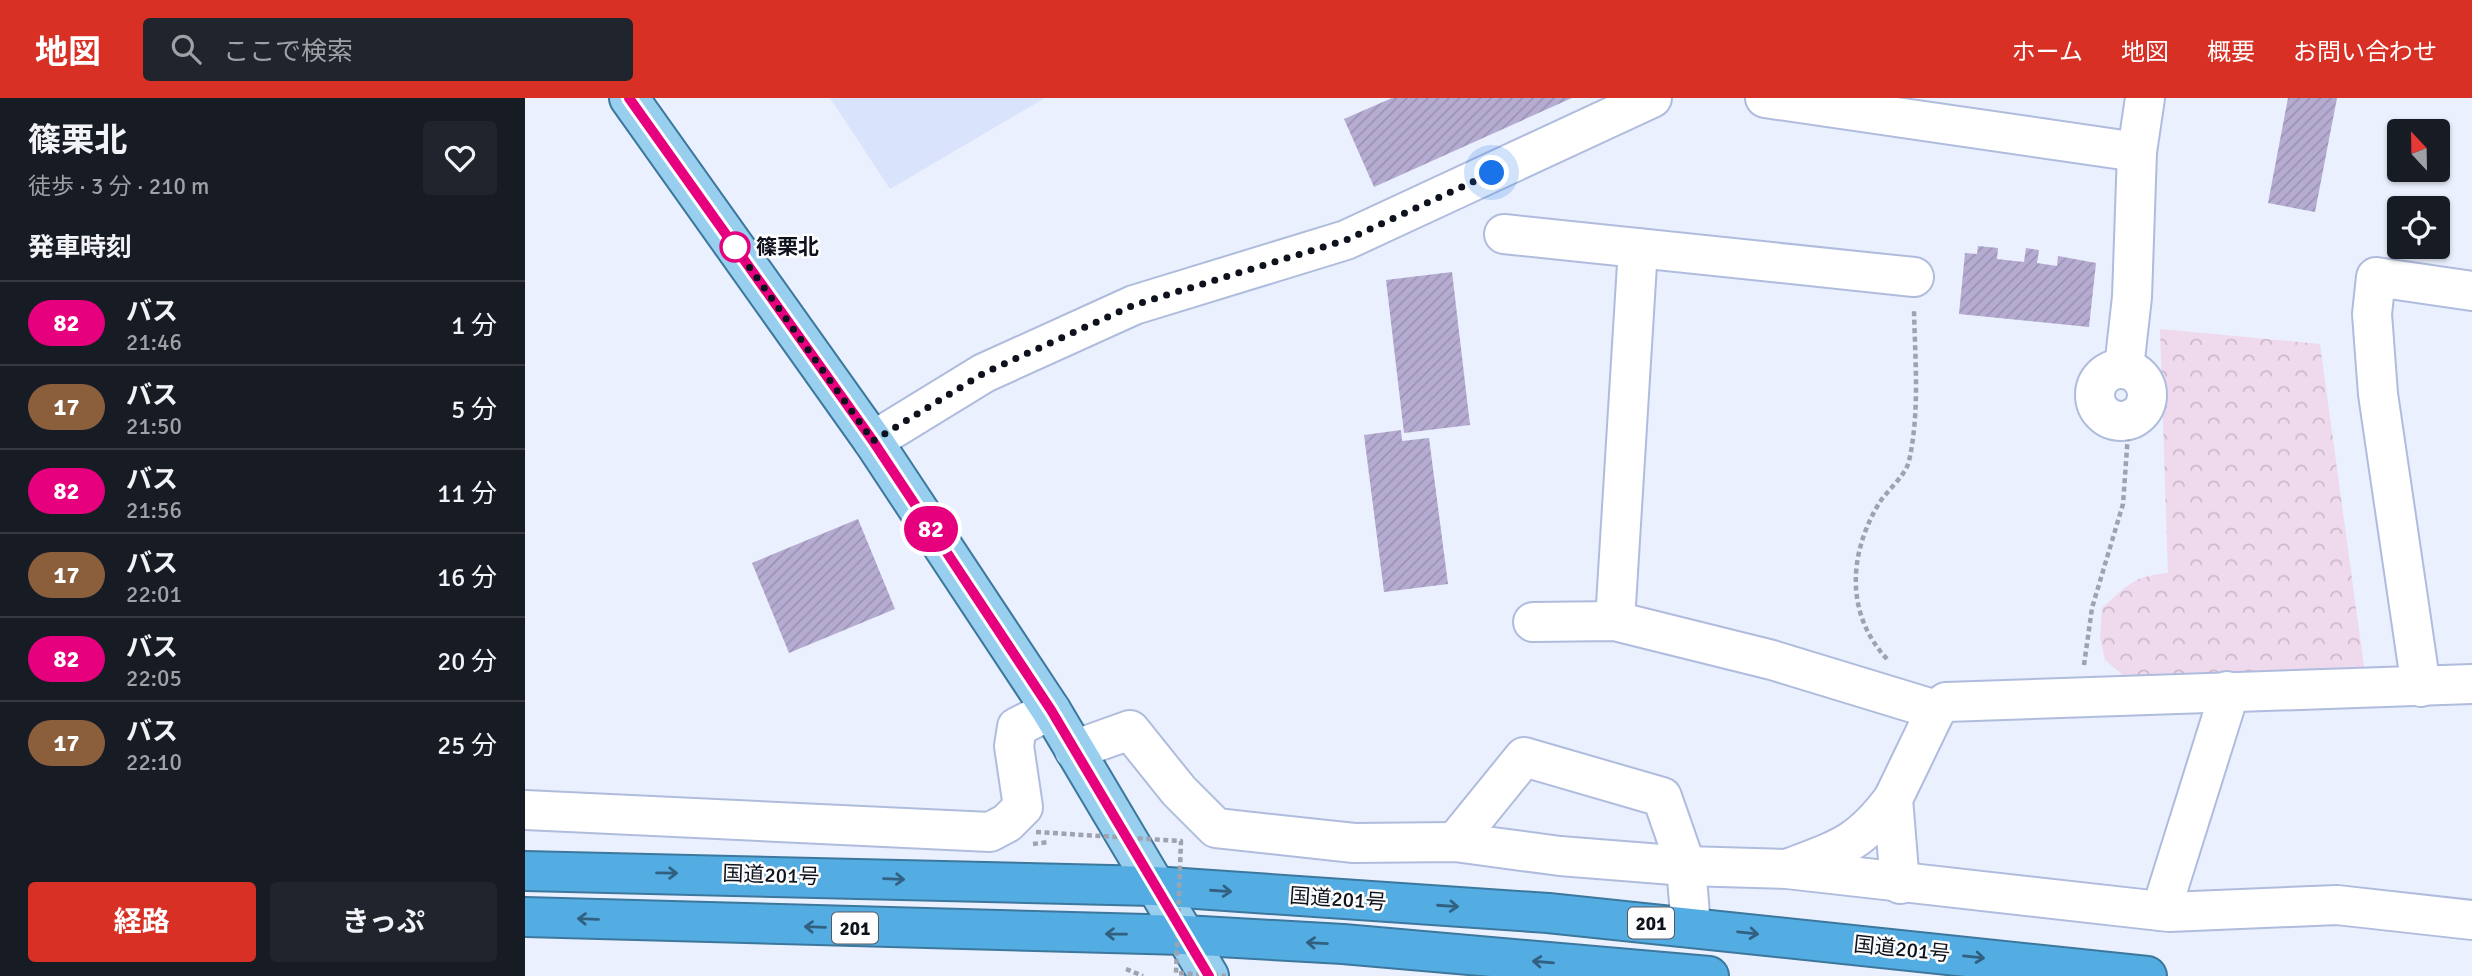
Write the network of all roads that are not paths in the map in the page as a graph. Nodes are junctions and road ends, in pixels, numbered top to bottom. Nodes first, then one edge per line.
1 (629, 98) edge
2 (1652, 98) edge
3 (1765, 98) edge
4 (2145, 98) edge
5 (2137, 152) junction
6 (1504, 234) dead end
7 (1637, 248) junction
8 (1914, 277) road end
9 (2472, 290) edge
10 (2129, 420) road end
11 (873, 441) junction
12 (1615, 621) junction
13 (1533, 622) dead end
14 (2472, 684) edge
15 (2421, 687) junction
16 (2227, 691) junction
17 (1051, 710) junction
18 (1936, 710) junction
19 (1074, 750) junction
20 (1893, 799) junction
21 (525, 810) edge
22 (1455, 842) junction
23 (1686, 866) junction
24 (1787, 869) junction
25 (525, 871) edge
26 (1900, 884) junction
27 (1153, 886) junction
28 (2161, 911) junction
29 (525, 917) edge
30 (2472, 920) edge
31 (1691, 927) junction
32 (1184, 935) junction
33 (1209, 976) edge
34 (1701, 976) edge
35 (2147, 976) edge

1 - 11 main road
2 - 11 street
3 - 5 street
4 - 5 street
5 - 10 street
6 - 7 street
7 - 8 street
7 - 12 street
9 - 15 street
11 - 17 main road
12 - 13 street
12 - 18 street
14 - 15 street
15 - 16 street
16 - 18 street
16 - 28 street
17 - 19 main road
17 - 21 street
18 - 20 street
19 - 22 street
19 - 27 main road
20 - 24 street
20 - 26 street
22 - 23 street
22 - 23 street
23 - 24 street
23 - 31 street
24 - 26 street
25 -> 27 highway, 国道201号 / 201
26 - 28 street
27 -> 31 highway, 国道201号 / 201
27 - 32 main road
28 - 30 street
32 -> 29 highway, 201
31 -> 35 highway, 国道201号 / 201
32 - 33 main road
34 -> 32 highway, 201

